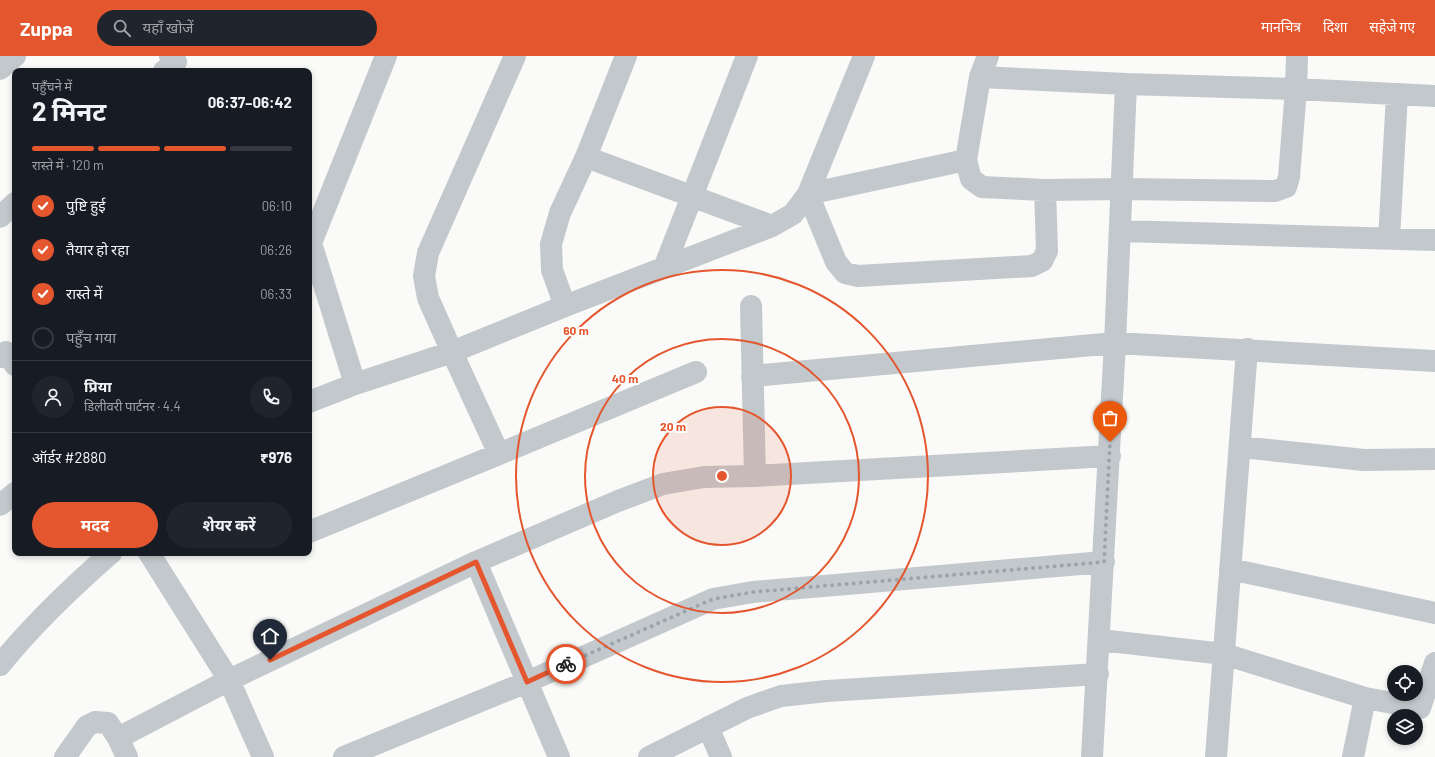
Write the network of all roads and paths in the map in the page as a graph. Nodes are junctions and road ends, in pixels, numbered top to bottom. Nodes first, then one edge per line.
1 (15, 56) edge
2 (386, 56) edge
3 (515, 56) edge
4 (626, 56) edge
5 (746, 56) edge
6 (864, 56) edge
7 (988, 56) edge
8 (1297, 56) edge
9 (0, 69) edge
10 (980, 77) junction
11 (1126, 84) junction
12 (1296, 89) junction
13 (1398, 94) junction
14 (1435, 96) edge
15 (586, 157) junction
16 (966, 160) junction
17 (1123, 189) junction
18 (1045, 190) junction
19 (808, 194) junction
20 (691, 196) junction
21 (12, 206) edge
22 (0, 217) edge
23 (772, 226) junction
24 (1121, 231) junction
25 (312, 239) edge
26 (1389, 239) junction
27 (1435, 240) edge
28 (312, 250) edge
29 (664, 268) junction
30 (565, 306) junction
31 (751, 306) dead end
32 (1115, 343) junction
33 (1247, 349) junction
34 (452, 352) junction
35 (1435, 361) edge
36 (696, 372) dead end
37 (752, 376) junction
38 (355, 384) junction
39 (312, 401) edge
40 (1241, 447) junction
41 (499, 454) junction
42 (1110, 456) junction
43 (1435, 459) edge
44 (755, 476) junction
45 (12, 495) edge
46 (0, 505) edge
47 (312, 531) edge
48 (108, 556) edge
49 (151, 556) edge
50 (476, 562) junction
51 (1104, 562) junction
52 (1230, 569) junction
53 (1435, 613) edge
54 (1100, 640) junction
55 (1224, 654) junction
56 (1435, 663) edge
57 (0, 665) edge
58 (1098, 674) junction
59 (229, 680) junction
60 (527, 682) junction
61 (1365, 698) junction
62 (1428, 710) edge
63 (708, 726) junction
64 (118, 738) junction
65 (65, 757) edge
66 (127, 757) edge
67 (263, 757) edge
68 (344, 757) edge
69 (559, 757) edge
70 (649, 757) edge
71 (721, 757) edge
72 (1092, 757) edge
73 (1216, 757) edge
74 (1353, 757) edge

1 - 9 street
2 - 25 street
3 - 34 street
4 - 15 street
5 - 20 street
6 - 19 street
7 - 10 street
8 - 12 street
10 - 11 street
10 - 16 street
11 - 12 street
11 - 17 street
12 - 13 street
12 - 17 street
13 - 14 street
13 - 26 street
15 - 20 street
15 - 30 street
16 - 18 street
16 - 19 street
17 - 18 street
17 - 24 street
18 - 19 street
19 - 23 street
20 - 23 street
20 - 29 street
21 - 22 street
23 - 29 street
24 - 26 street
24 - 32 street
26 - 27 street
28 - 38 street
29 - 30 street
30 - 34 street
31 - 37 street
32 - 33 street
32 - 37 street
32 - 42 street
33 - 35 street
33 - 40 street
34 - 38 street
34 - 41 street
36 - 41 street
37 - 44 street
38 - 39 street
40 - 43 street
40 - 52 street
41 - 47 street
42 - 44 street
42 - 51 street
44 - 50 street
45 - 46 street
48 - 57 street
49 - 59 street
50 - 59 street
50 - 60 street
51 - 54 street
51 - 60 street
52 - 53 street
52 - 55 street
54 - 55 street
54 - 58 street
55 - 61 street
55 - 73 street
56 - 62 street
58 - 63 street
58 - 72 street
59 - 64 street
59 - 67 street
60 - 68 street
60 - 69 street
61 - 62 street
61 - 74 street
63 - 70 street
63 - 71 street
64 - 65 street
64 - 66 street

